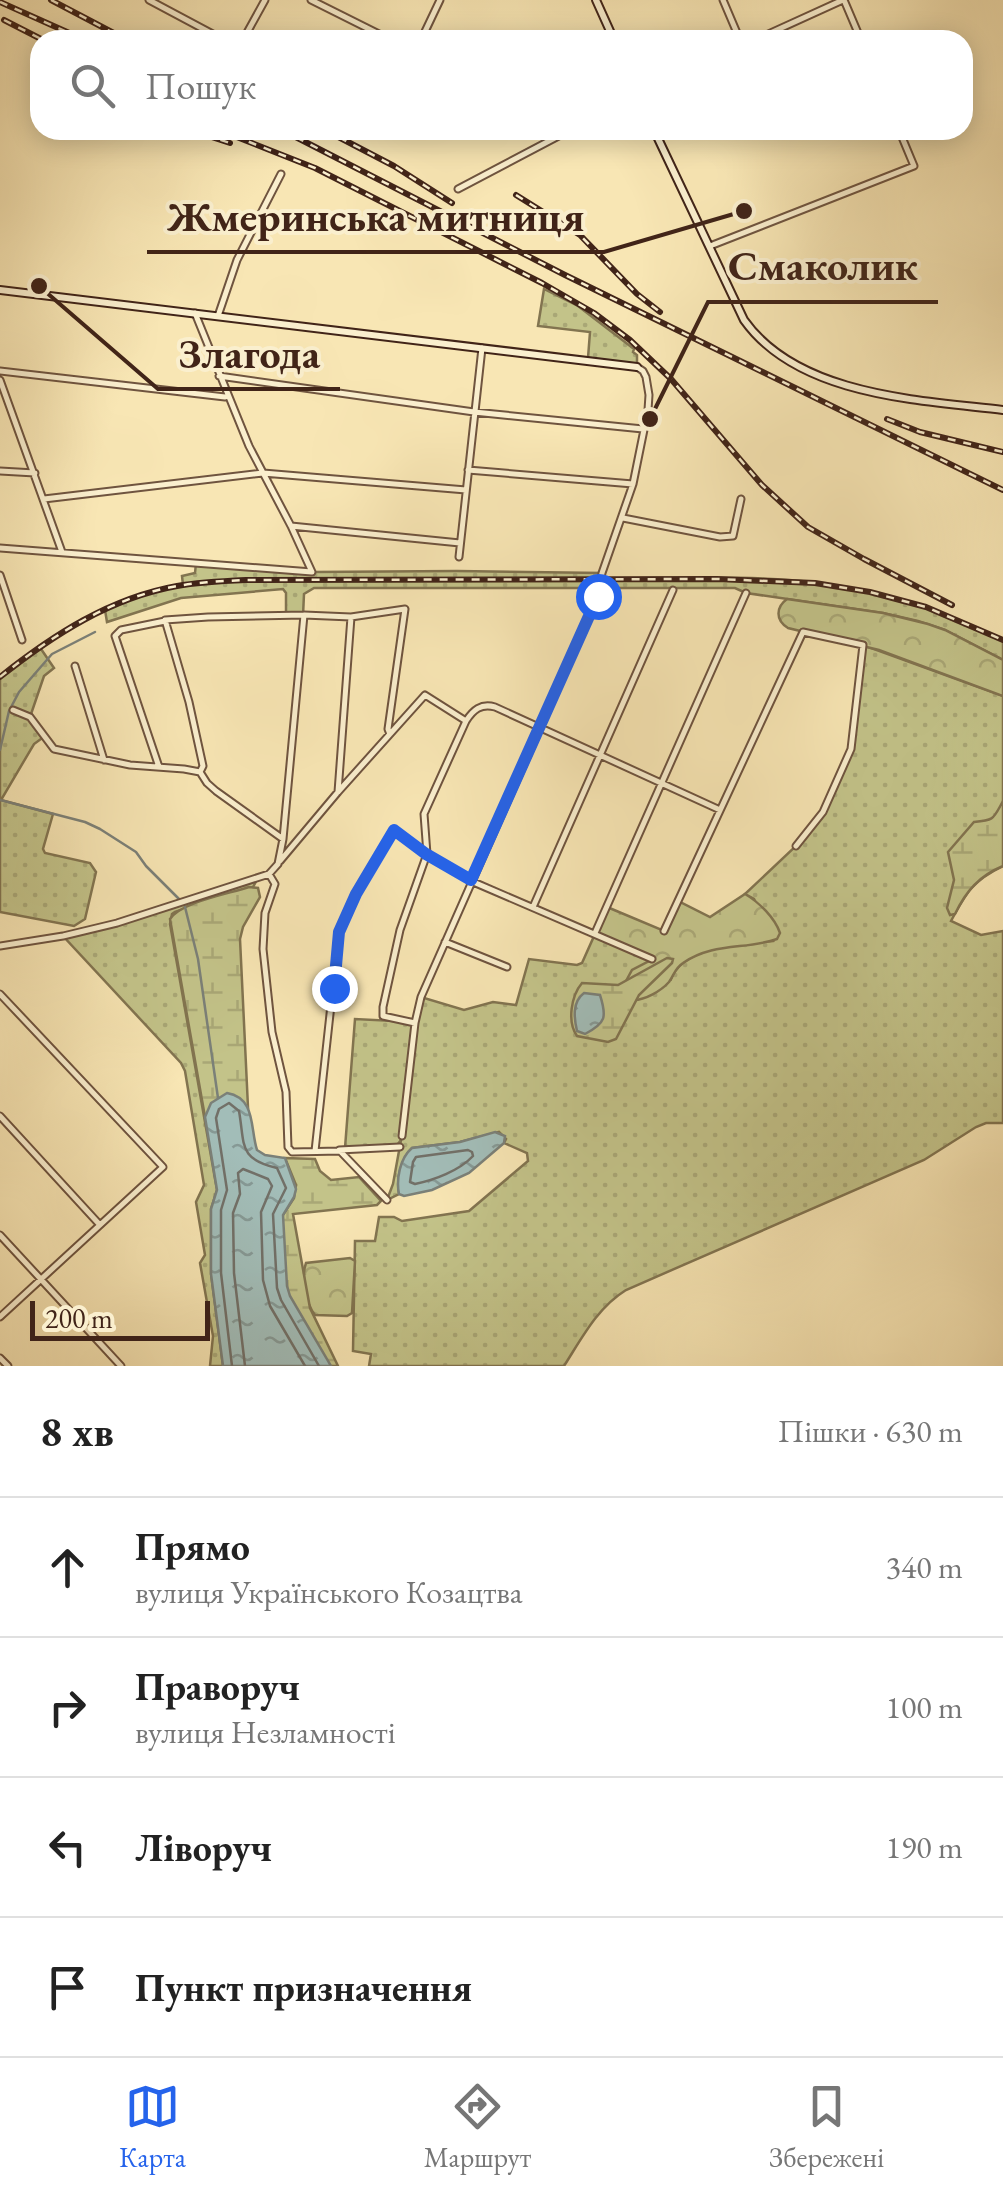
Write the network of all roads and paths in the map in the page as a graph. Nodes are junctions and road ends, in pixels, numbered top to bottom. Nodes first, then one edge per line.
1 (150, 0) edge
2 (265, 0) edge
3 (312, 0) edge
4 (440, 0) edge
5 (596, 0) edge
6 (723, 0) edge
7 (843, 0) edge
8 (833, 2) edge
9 (326, 3) edge
10 (206, 30) edge
11 (248, 30) edge
12 (374, 30) edge
13 (426, 30) edge
14 (610, 30) edge
15 (736, 30) edge
16 (776, 30) edge
17 (856, 30) edge
18 (551, 140) edge
19 (659, 140) edge
20 (903, 140) edge
21 (281, 174) dead end
22 (458, 189) dead end
23 (710, 246) junction
24 (0, 290) edge
25 (195, 314) junction
26 (218, 316) junction
27 (482, 348) junction
28 (637, 367) joint
29 (0, 371) edge
30 (219, 376) junction
31 (0, 380) edge
32 (227, 397) junction
33 (1003, 410) edge
34 (474, 412) junction
35 (643, 429) junction
36 (468, 470) junction
37 (0, 471) edge
38 (34, 472) junction
39 (263, 473) junction
40 (633, 484) junction
41 (466, 490) junction
42 (741, 498) dead end
43 (44, 500) junction
44 (623, 518) junction
45 (291, 526) junction
46 (460, 543) junction
47 (0, 548) edge
48 (62, 552) junction
49 (459, 557) dead end
50 (0, 575) edge
51 (673, 590) dead end
52 (746, 593) dead end
53 (304, 616) junction
54 (352, 617) junction
55 (165, 620) junction
56 (22, 640) dead end
57 (75, 666) dead end
58 (13, 710) dead end
59 (466, 721) junction
60 (540, 728) junction
61 (390, 734) junction
62 (600, 755) junction
63 (104, 760) junction
64 (159, 768) junction
65 (200, 772) junction
66 (662, 784) junction
67 (338, 792) junction
68 (720, 810) junction
69 (283, 839) junction
70 (796, 846) dead end
71 (426, 854) junction
72 (278, 864) junction
73 (269, 874) junction
74 (471, 880) junction
75 (533, 907) junction
76 (664, 931) dead end
77 (595, 934) junction
78 (445, 942) junction
79 (0, 946) edge
80 (652, 960) dead end
81 (507, 967) dead end
82 (0, 994) edge
83 (415, 1022) junction
84 (0, 1116) edge
85 (402, 1136) dead end
86 (400, 1147) dead end
87 (336, 1150) junction
88 (315, 1152) junction
89 (387, 1200) dead end
90 (100, 1224) junction
91 (0, 1236) edge
92 (40, 1280) junction
93 (0, 1318) edge
94 (0, 1358) edge
95 (8, 1366) edge
96 (121, 1366) edge

1 - 10 street
2 - 11 street
3 - 9 street
4 - 13 street
5 - 14 street
6 - 15 street
7 - 8 street
7 - 17 street
8 - 16 street
9 - 12 street
18 - 22 street
19 - 23 street
20 - 23 street
21 - 26 street
23 - 33 street
24 - 25 street
25 - 26 street
25 - 30 street
26 - 27 street
27 - 28 street
27 - 34 street
28 - 35 street
29 - 32 street
30 - 32 street
30 - 34 street
31 - 38 street
32 - 39 street
34 - 35 street
34 - 36 street
35 - 40 street
36 - 40 street
36 - 41 street
37 - 38 street
38 - 43 street
39 - 41 street
39 - 43 street
39 - 45 street
40 - 44 street
41 - 46 street
42 - 44 street
43 - 48 street
44 - 60 street
45 - 46 street
45 - 48 street
46 - 49 street
47 - 48 street
50 - 56 street
51 - 62 street
52 - 66 street
53 - 54 street
53 - 55 street
53 - 69 street
54 - 61 street
54 - 67 street
55 - 64 street
55 - 65 street
57 - 63 street
58 - 63 street
59 - 60 street
59 - 61 street
59 - 71 street
60 - 62 street
60 - 74 street
61 - 67 street
62 - 66 street
62 - 75 street
63 - 64 street
64 - 65 street
65 - 69 street
66 - 68 street
66 - 77 street
67 - 72 street
68 - 70 street
68 - 76 street
69 - 72 street
71 - 74 street
71 - 83 street
71 - 88 street
72 - 73 street
73 - 79 street
73 - 88 street
74 - 75 street
74 - 78 street
75 - 77 street
77 - 80 street
78 - 81 street
78 - 83 street
82 - 90 street
83 - 85 street
84 - 90 street
86 - 87 street
87 - 88 street
87 - 89 street
90 - 92 street
91 - 92 street
92 - 93 street
92 - 96 street
94 - 95 street

